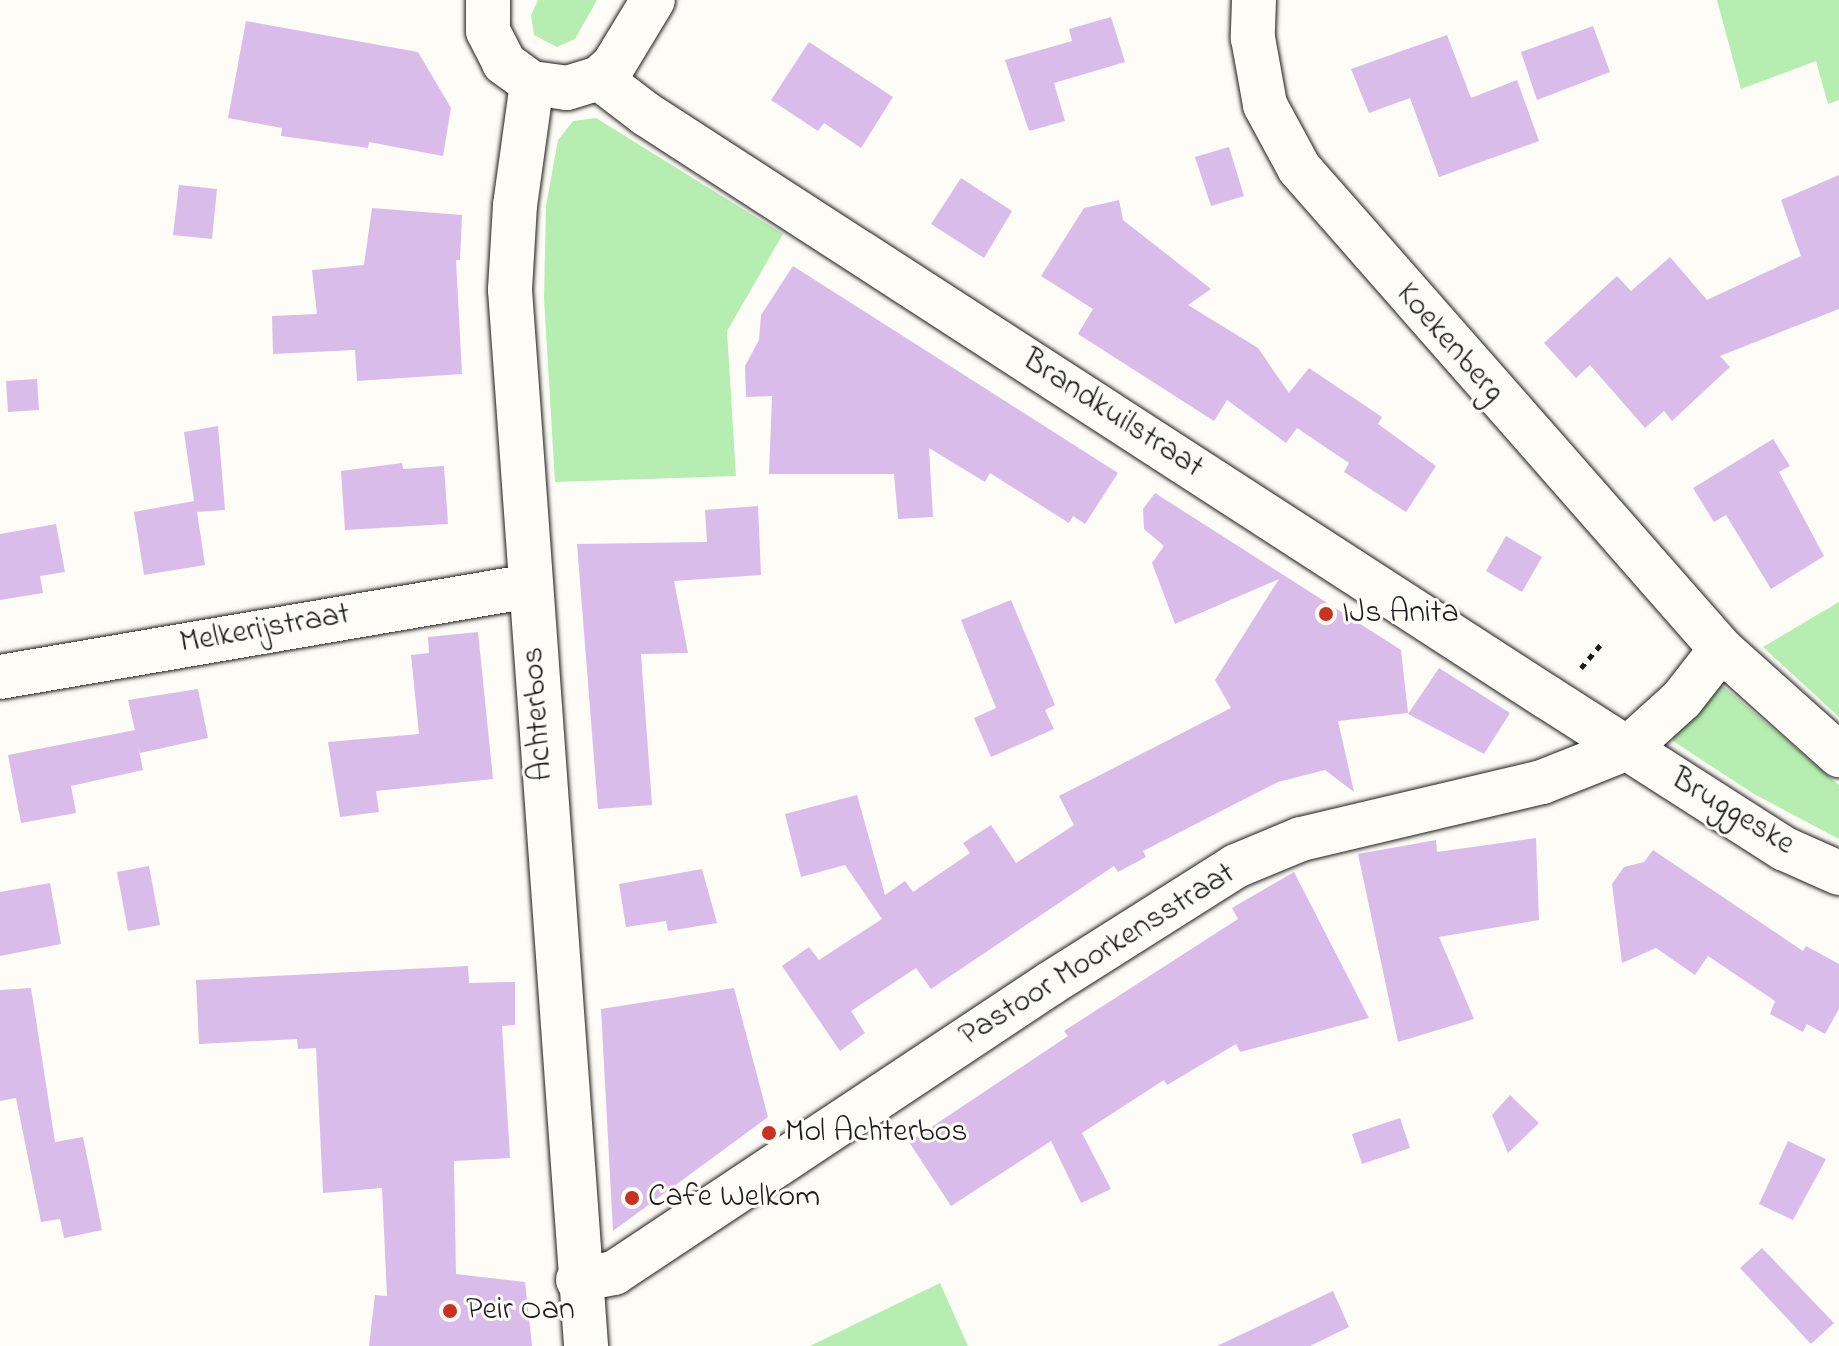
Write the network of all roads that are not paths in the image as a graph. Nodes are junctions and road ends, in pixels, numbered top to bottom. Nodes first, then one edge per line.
1 (488, 0) edge
2 (653, 0) edge
3 (1254, 0) edge
4 (599, 78) junction
5 (532, 83) junction
6 (530, 586) junction
7 (1721, 649) junction
8 (0, 677) edge
9 (1628, 748) junction
10 (1839, 755) edge
11 (1839, 873) edge
12 (578, 1280) junction
13 (586, 1346) edge

1 - 5 street
2 - 4 street
3 - 7 street, Koekenberg
4 - 5 street
4 - 9 street, Brandkuilstraat
5 - 6 street, Achterbos
6 - 8 street, Melkerijstraat
6 - 12 street, Achterbos
7 - 9 street, Pastoor Moorkensstraat
7 - 10 street
9 - 11 street, Bruggeske
9 - 12 street, Pastoor Moorkensstraat
12 - 13 street, Achterbos

